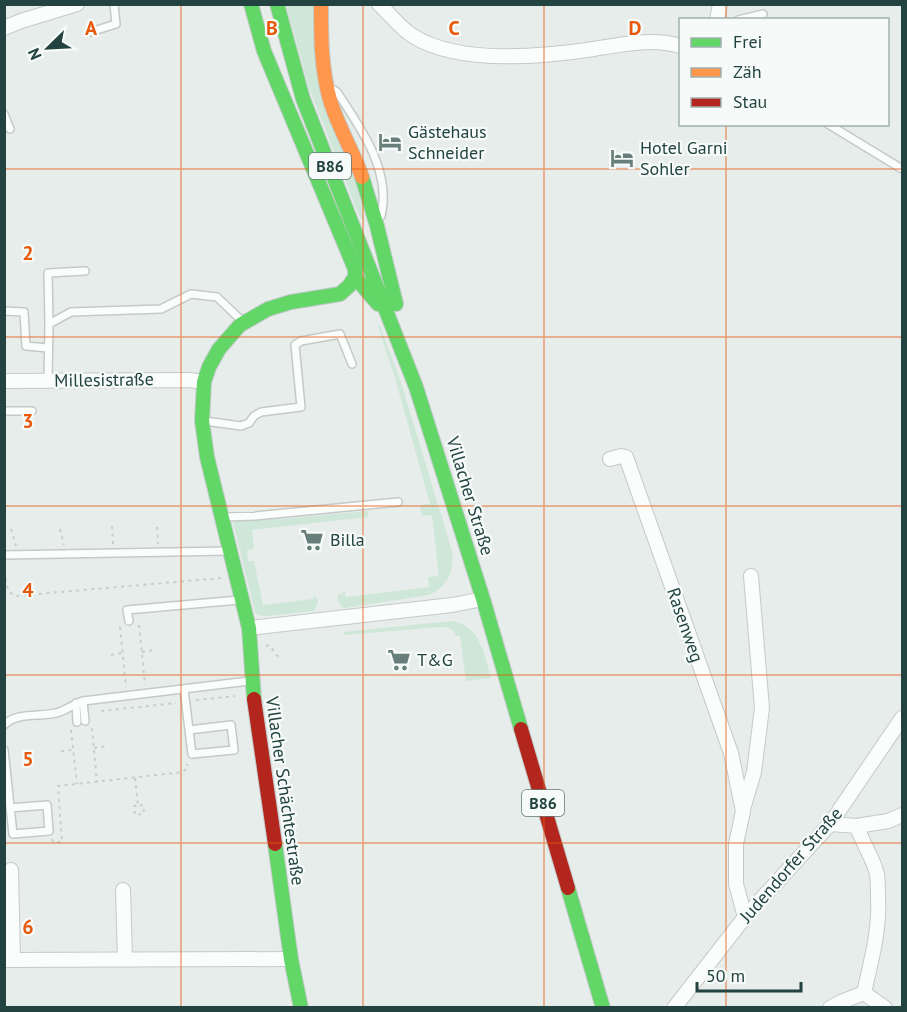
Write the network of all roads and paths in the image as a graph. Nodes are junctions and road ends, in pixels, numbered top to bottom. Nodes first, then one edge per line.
1 (77, 4) edge
2 (114, 4) edge
3 (251, 4) edge
4 (277, 4) edge
5 (321, 4) edge
6 (379, 4) edge
7 (763, 14) dead end
8 (746, 18) edge
9 (4, 28) edge
10 (90, 32) dead end
11 (679, 46) edge
12 (327, 86) junction
13 (4, 114) edge
14 (831, 126) edge
15 (10, 129) dead end
16 (903, 170) edge
17 (377, 228) junction
18 (85, 271) dead end
19 (355, 277) junction
20 (4, 311) edge
21 (244, 322) junction
22 (49, 324) junction
23 (392, 325) junction
24 (48, 348) junction
25 (352, 364) dead end
26 (4, 381) edge
27 (48, 381) junction
28 (204, 382) junction
29 (416, 387) junction
30 (4, 411) edge
31 (32, 411) dead end
32 (202, 420) junction
33 (610, 459) dead end
34 (398, 502) dead end
35 (222, 517) junction
36 (112, 526) dead end
37 (157, 527) dead end
38 (11, 529) dead end
39 (60, 529) dead end
40 (230, 551) junction
41 (159, 552) junction
42 (114, 553) junction
43 (66, 554) junction
44 (4, 555) edge
45 (18, 555) junction
46 (4, 571) edge
47 (751, 576) dead end
48 (224, 578) dead end
49 (483, 599) junction
50 (241, 600) junction
51 (137, 609) junction
52 (128, 610) junction
53 (129, 621) dead end
54 (249, 628) junction
55 (268, 645) dead end
56 (155, 650) dead end
57 (142, 652) junction
58 (123, 653) junction
59 (111, 655) dead end
60 (280, 659) dead end
61 (252, 688) junction
62 (184, 689) junction
63 (146, 693) junction
64 (127, 696) junction
65 (186, 702) junction
66 (76, 704) junction
67 (102, 710) dead end
68 (903, 718) edge
69 (85, 721) joint
70 (4, 725) edge
71 (189, 730) junction
72 (108, 746) dead end
73 (94, 748) junction
74 (4, 750) edge
75 (73, 750) junction
76 (61, 751) dead end
77 (187, 757) dead end
78 (135, 778) junction
79 (97, 782) junction
80 (76, 784) junction
81 (138, 806) dead end
82 (10, 808) junction
83 (743, 811) junction
84 (903, 815) edge
85 (830, 824) junction
86 (857, 826) junction
87 (50, 831) junction
88 (11, 870) dead end
89 (123, 890) dead end
90 (745, 917) junction
91 (125, 959) junction
92 (291, 959) junction
93 (9, 960) edge
94 (864, 993) junction
95 (301, 1008) edge
96 (603, 1008) edge
97 (674, 1008) edge
98 (830, 1008) edge
99 (885, 1008) edge

1 - 9 street
2 - 10 lane
3 - 19 main road
4 - 23 main road, Villacher Straße / B86
5 - 12 main road
6 - 11 street
7 - 8 lane
12 - 17 main road
12 - 17 lane
13 - 15 lane
14 - 16 lane
17 - 29 main road
18 - 22 lane
19 - 21 main road, Villacher Schächtestraße
19 - 23 main road
20 - 24 lane
21 - 22 lane
21 - 28 main road, Villacher Schächtestraße
22 - 24 lane
23 - 29 main road, Villacher Straße / B86
24 - 27 lane
25 - 32 lane
26 - 27 street, Millesistraße
27 - 28 street, Millesistraße
28 - 32 main road, Villacher Schächtestraße
29 - 49 main road, Villacher Straße / B86
30 - 31 lane
32 - 35 main road, Villacher Schächtestraße
33 - 83 street, Rasenweg
34 - 35 lane
35 - 40 main road, Villacher Schächtestraße
36 - 42 path
37 - 41 path
38 - 45 path
39 - 43 path
40 - 41 lane
40 - 50 main road, Villacher Schächtestraße
41 - 42 lane
42 - 43 lane
43 - 45 lane
44 - 45 lane
46 - 48 path
47 - 83 street, Rasenweg
49 - 54 street
49 - 96 main road, Villacher Straße / B86
50 - 51 lane
50 - 54 main road, Villacher Schächtestraße
51 - 52 lane
51 - 57 path
52 - 53 lane
52 - 58 path
54 - 61 main road, Villacher Schächtestraße
55 - 60 path
56 - 57 path
57 - 63 path
58 - 59 path
58 - 64 path
61 - 62 lane
61 - 65 path
61 - 92 main road, Villacher Schächtestraße
62 - 63 lane
62 - 65 lane
63 - 64 lane
64 - 66 lane
65 - 67 path
65 - 71 lane
66 - 69 lane
66 - 70 lane
66 - 75 path
68 - 85 street, Judendorfer Straße
69 - 73 path
71 - 71 lane
72 - 73 path
73 - 79 path
74 - 82 lane
75 - 76 path
75 - 80 path
77 - 78 path
78 - 79 path
78 - 81 path
79 - 80 path
80 - 87 path
82 - 87 lane
82 - 87 lane
83 - 90 street, Rasenweg
84 - 86 street
85 - 86 street
85 - 90 street, Judendorfer Straße
86 - 94 street
88 - 93 street
89 - 91 street
90 - 97 street, Judendorfer Straße
91 - 92 street
91 - 93 street
92 - 95 main road, Villacher Schächtestraße
94 - 98 street
94 - 99 street

